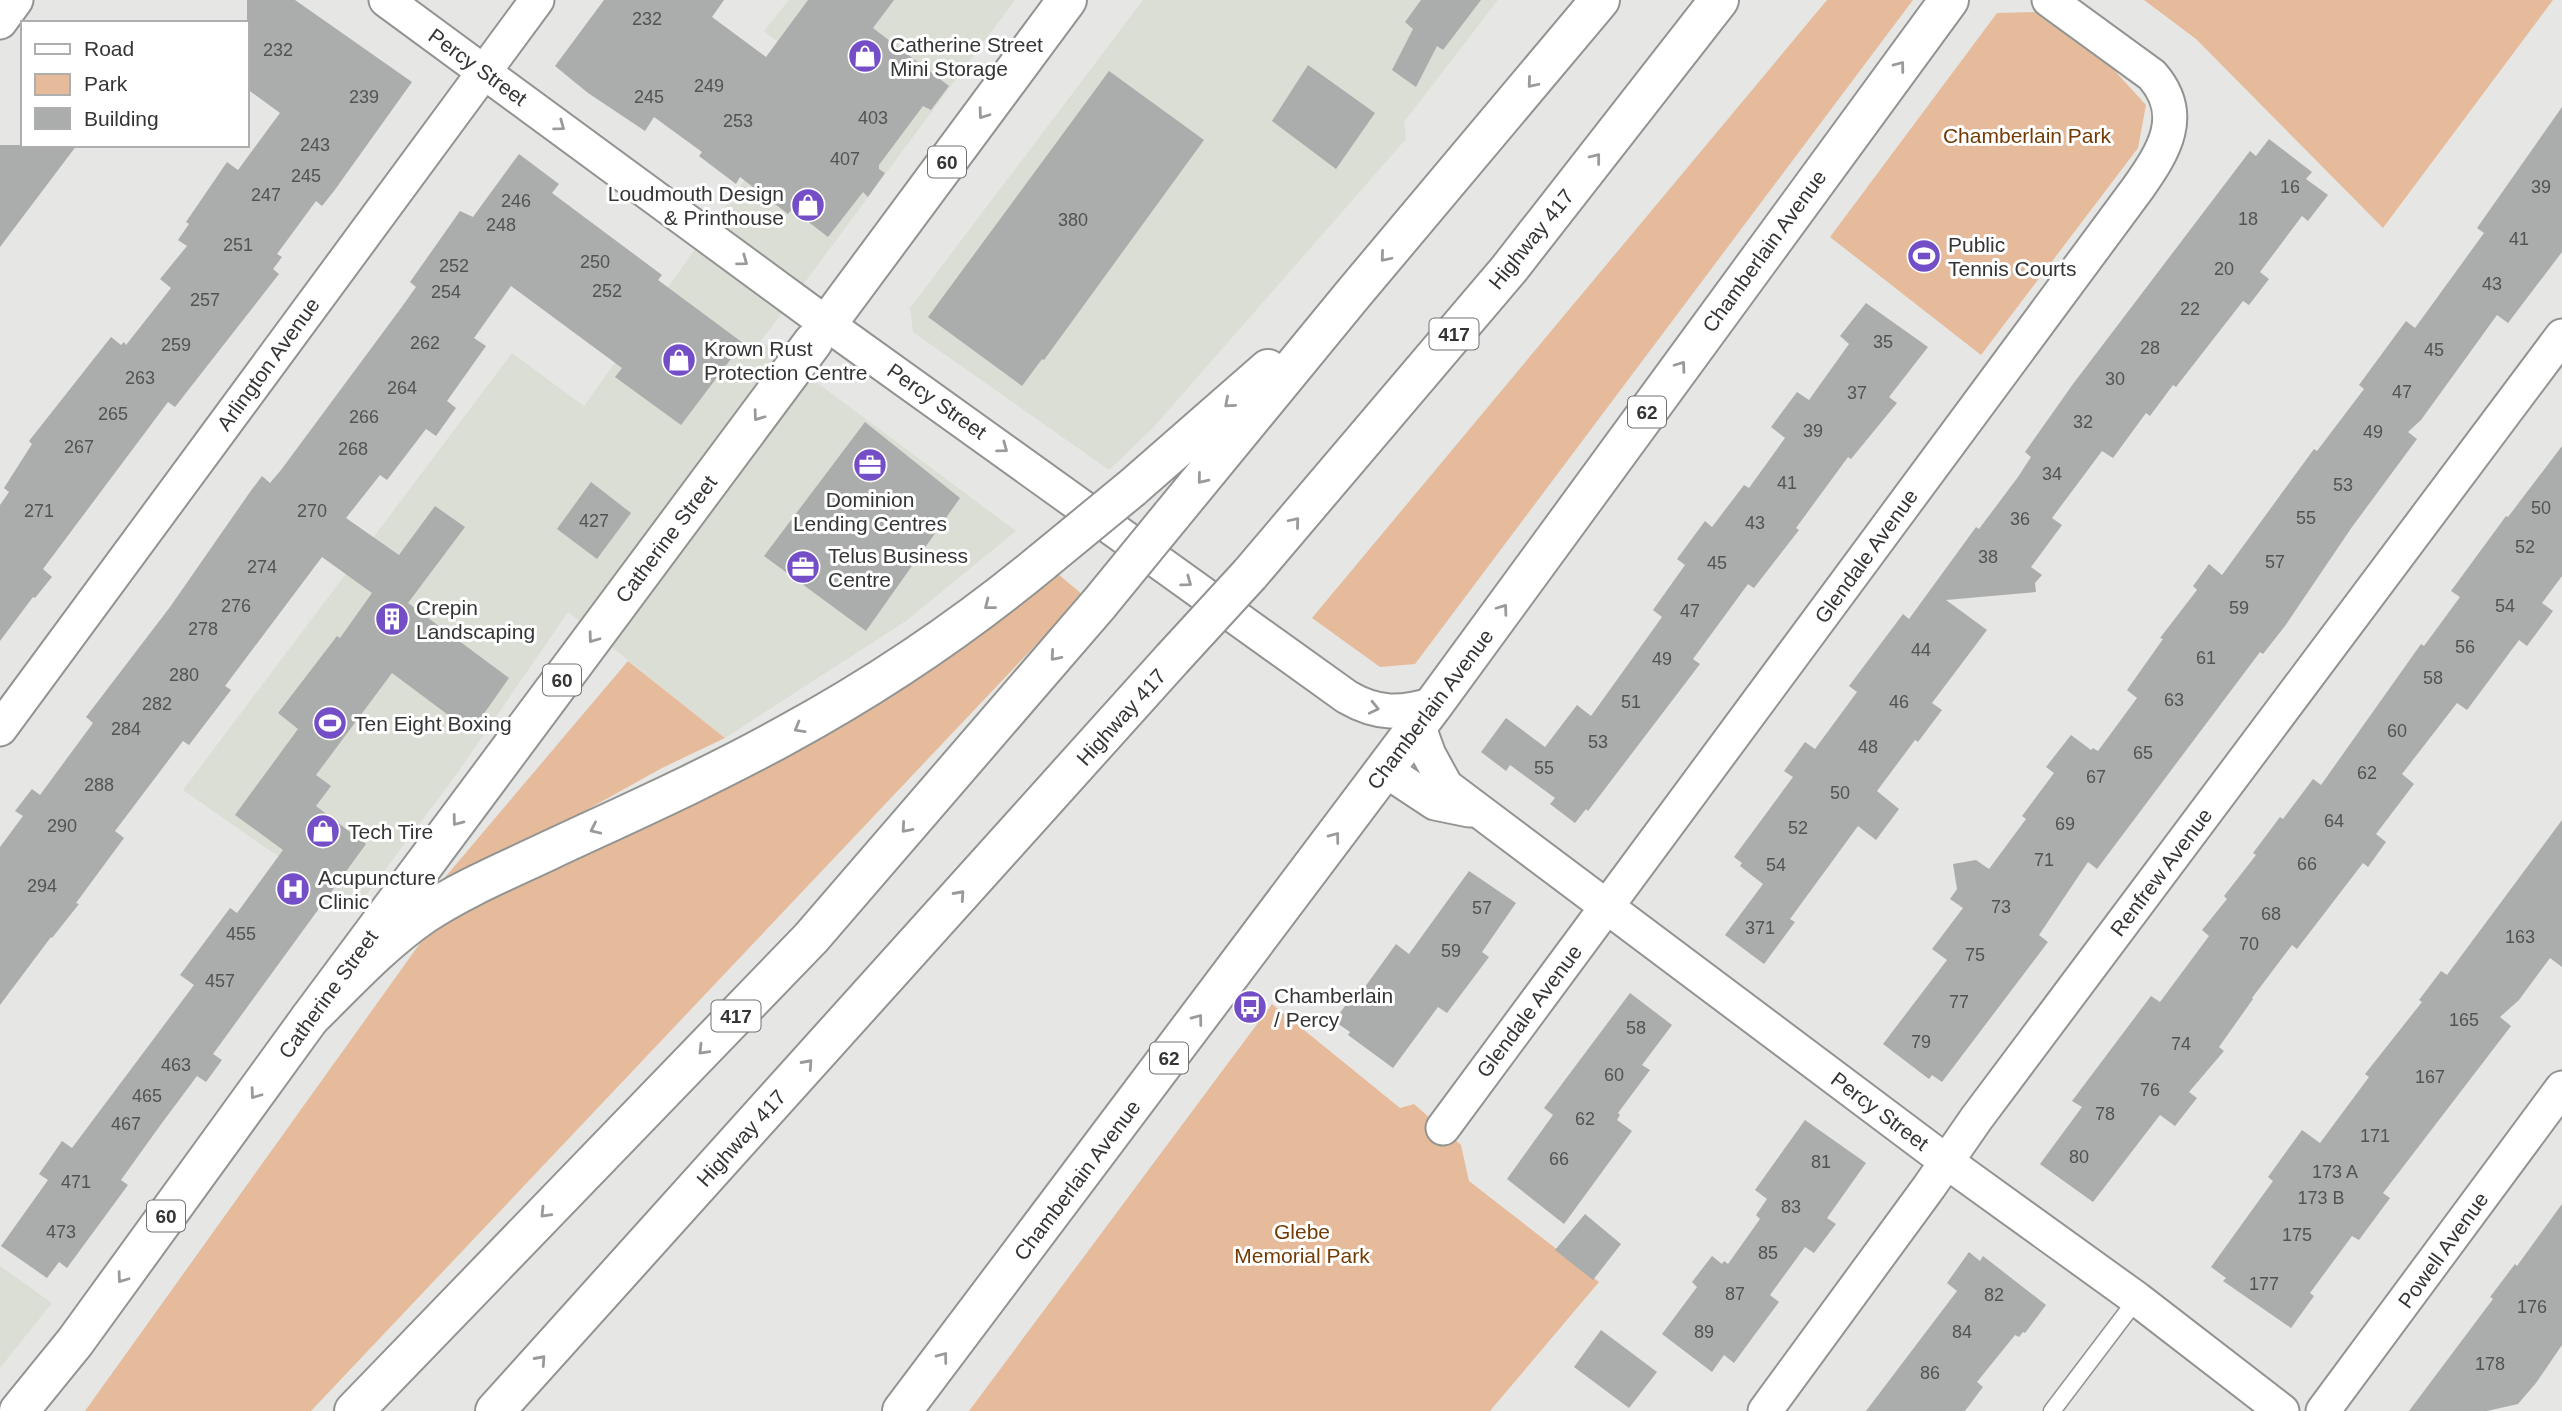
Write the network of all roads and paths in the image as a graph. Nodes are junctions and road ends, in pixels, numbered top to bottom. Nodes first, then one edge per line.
1 (16, 0) edge
2 (386, 0) edge
3 (537, 0) edge
4 (1067, 0) edge
5 (1601, 0) edge
6 (1719, 0) edge
7 (1745, 0) edge
8 (1949, 0) edge
9 (2049, 0) edge
10 (0, 22) edge
11 (485, 71) junction
12 (1650, 88) junction
13 (1354, 293) junction
14 (820, 333) junction
15 (2562, 336) edge
16 (1426, 714) junction
17 (0, 729) edge
18 (1385, 770) junction
19 (1478, 811) junction
20 (1607, 905) junction
21 (310, 1018) junction
22 (2562, 1088) edge
23 (1443, 1128) dead end
24 (1947, 1162) junction
25 (2137, 1299) junction
26 (19, 1411) edge
27 (354, 1411) edge
28 (495, 1411) edge
29 (902, 1411) edge
30 (1765, 1411) edge
31 (2052, 1411) edge
32 (2282, 1411) edge
33 (2323, 1411) edge

1 - 10 street
2 - 11 street, Percy Street
3 - 11 street, Arlington Avenue
4 -> 14 main road, Catherine Street / 60
5 -> 13 main road, 417
6 - 12 main road, Highway 417 / 417
7 - 12 main road
16 -> 8 main road, Chamberlain Avenue / 62
9 - 20 street, Glendale Avenue
11 -> 14 street, Percy Street
11 - 17 street, Arlington Avenue
28 -> 12 main road, Highway 417 / 417, bridge
13 -> 21 main road, bridge
13 -> 27 main road, 417, bridge
14 -> 16 street, Percy Street
14 -> 21 main road, Catherine Street / 60
15 - 24 street, Renfrew Avenue
16 - 18 main road, Chamberlain Avenue / 62
16 - 19 street, Percy Street
18 - 19 street, Percy Street
29 -> 18 main road, Chamberlain Avenue / 62
19 - 20 street, Percy Street
20 - 23 street, Glendale Avenue
20 - 24 street, Percy Street
21 -> 26 main road, Catherine Street / 60
22 - 33 street, Powell Avenue
24 - 25 street, Percy Street
24 - 30 street, Renfrew Avenue
25 - 31 lane
25 - 32 street, Percy Street

